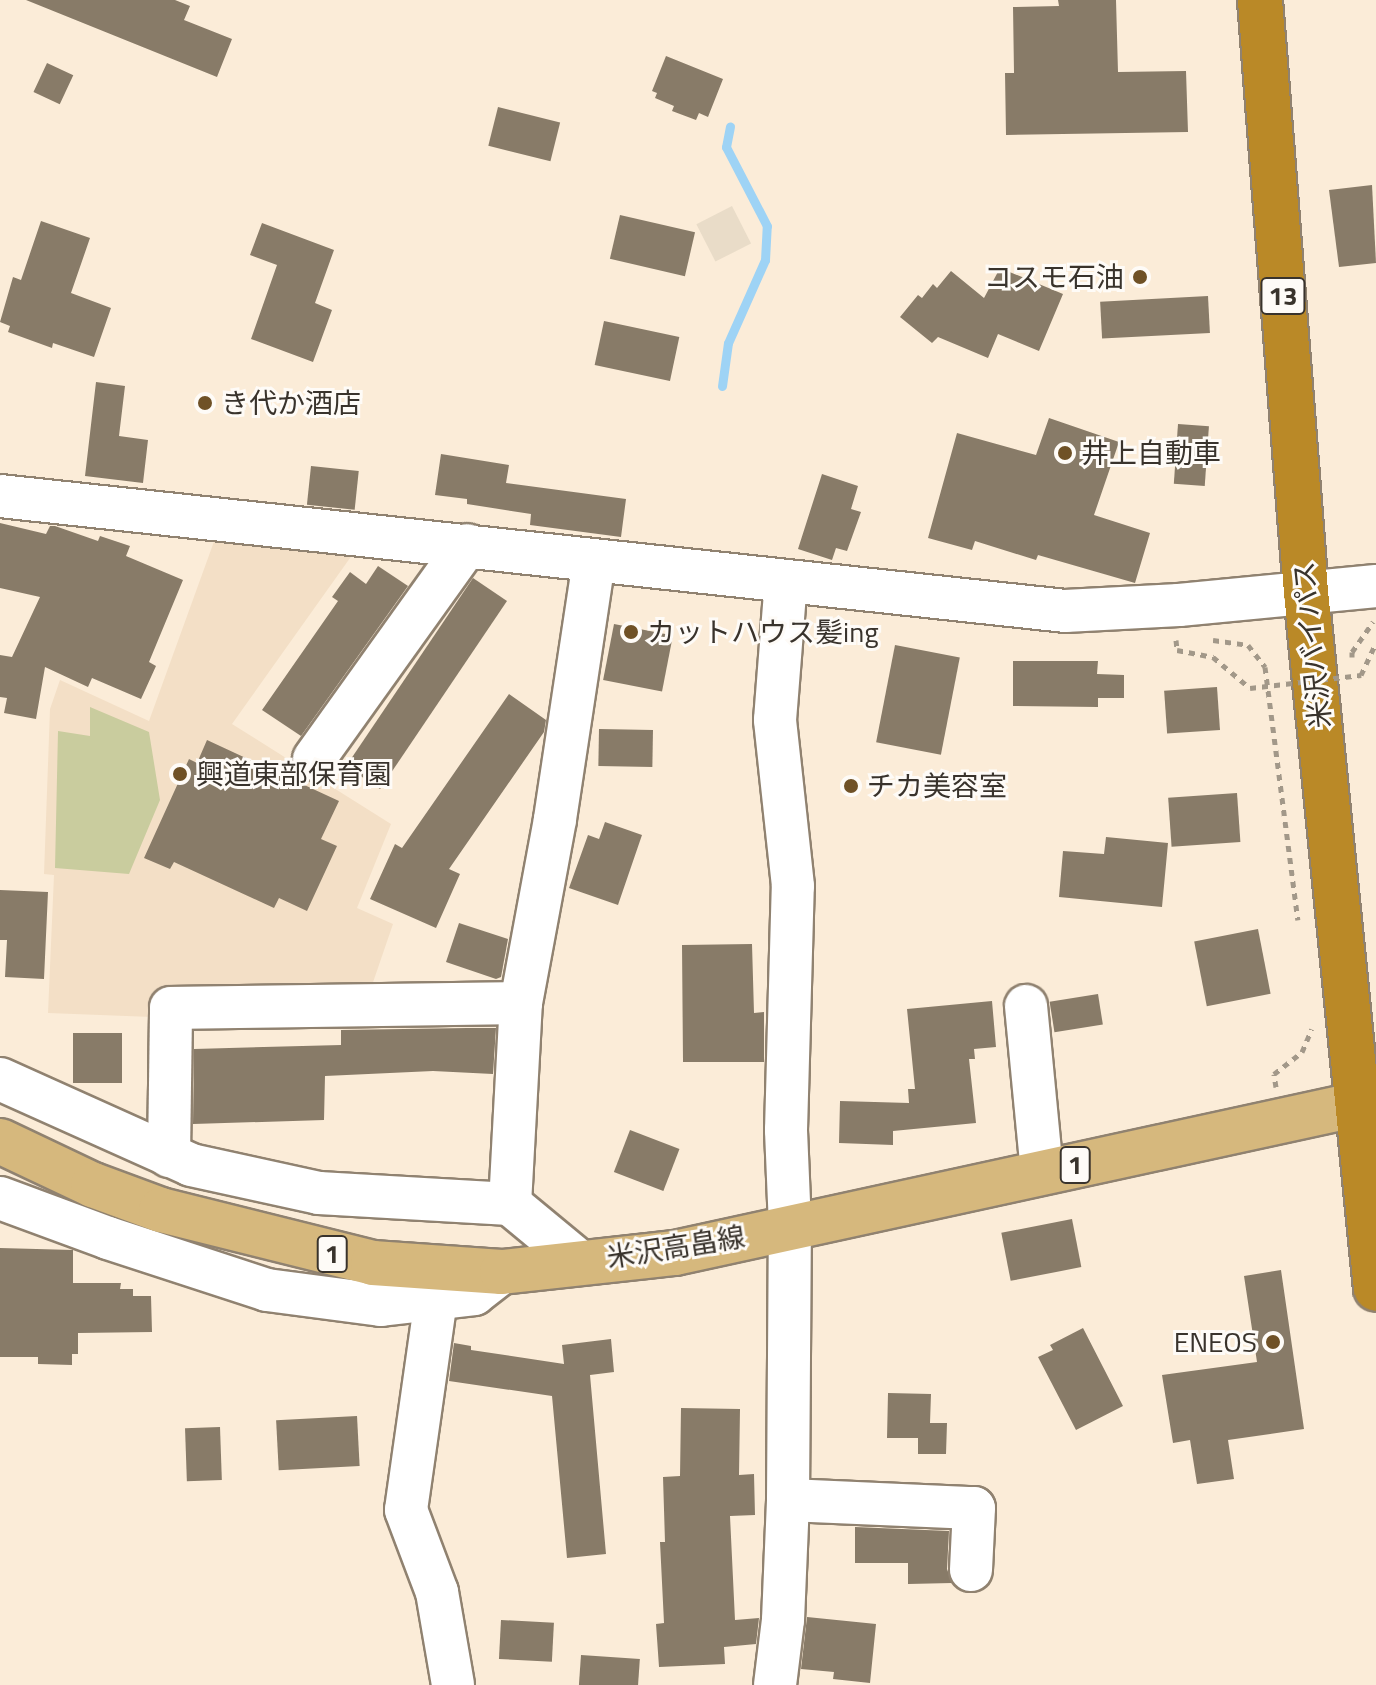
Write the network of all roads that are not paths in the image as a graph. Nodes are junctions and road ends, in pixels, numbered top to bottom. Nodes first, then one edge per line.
1 (1260, 0) edge
2 (0, 496) edge
3 (467, 545) junction
4 (594, 561) junction
5 (786, 581) junction
6 (1376, 586) edge
7 (1306, 592) junction
8 (314, 759) dead end
9 (521, 1003) junction
10 (1026, 1006) dead end
11 (0, 1079) edge
12 (1370, 1101) edge
13 (0, 1141) edge
14 (169, 1156) junction
15 (1042, 1172) junction
16 (0, 1198) edge
17 (510, 1204) junction
18 (790, 1226) junction
19 (580, 1262) junction
20 (502, 1272) junction
21 (1376, 1288) edge
22 (436, 1299) junction
23 (788, 1500) junction
24 (971, 1570) dead end
25 (453, 1685) edge
26 (775, 1685) edge

1 - 7 highway, 米沢バイパス / 13
2 - 3 street
3 - 4 street
3 - 8 street
4 - 5 street
4 - 9 street
5 - 7 street
5 - 18 street
6 - 7 street
7 - 12 highway, 米沢バイパス / 13
9 - 14 street
9 - 17 street
10 - 15 street
11 - 14 street
12 - 15 main road, 米沢高畠線 / 1
12 - 21 highway, 米沢バイパス / 13
13 - 20 main road, 米沢高畠線 / 1
14 - 17 street
15 - 18 main road, 米沢高畠線 / 1
16 - 22 street
17 - 19 street
18 - 19 main road, 米沢高畠線 / 1
18 - 23 street
19 - 20 main road, 米沢高畠線 / 1
20 - 22 street
22 - 25 street
23 - 24 street
23 - 26 street

